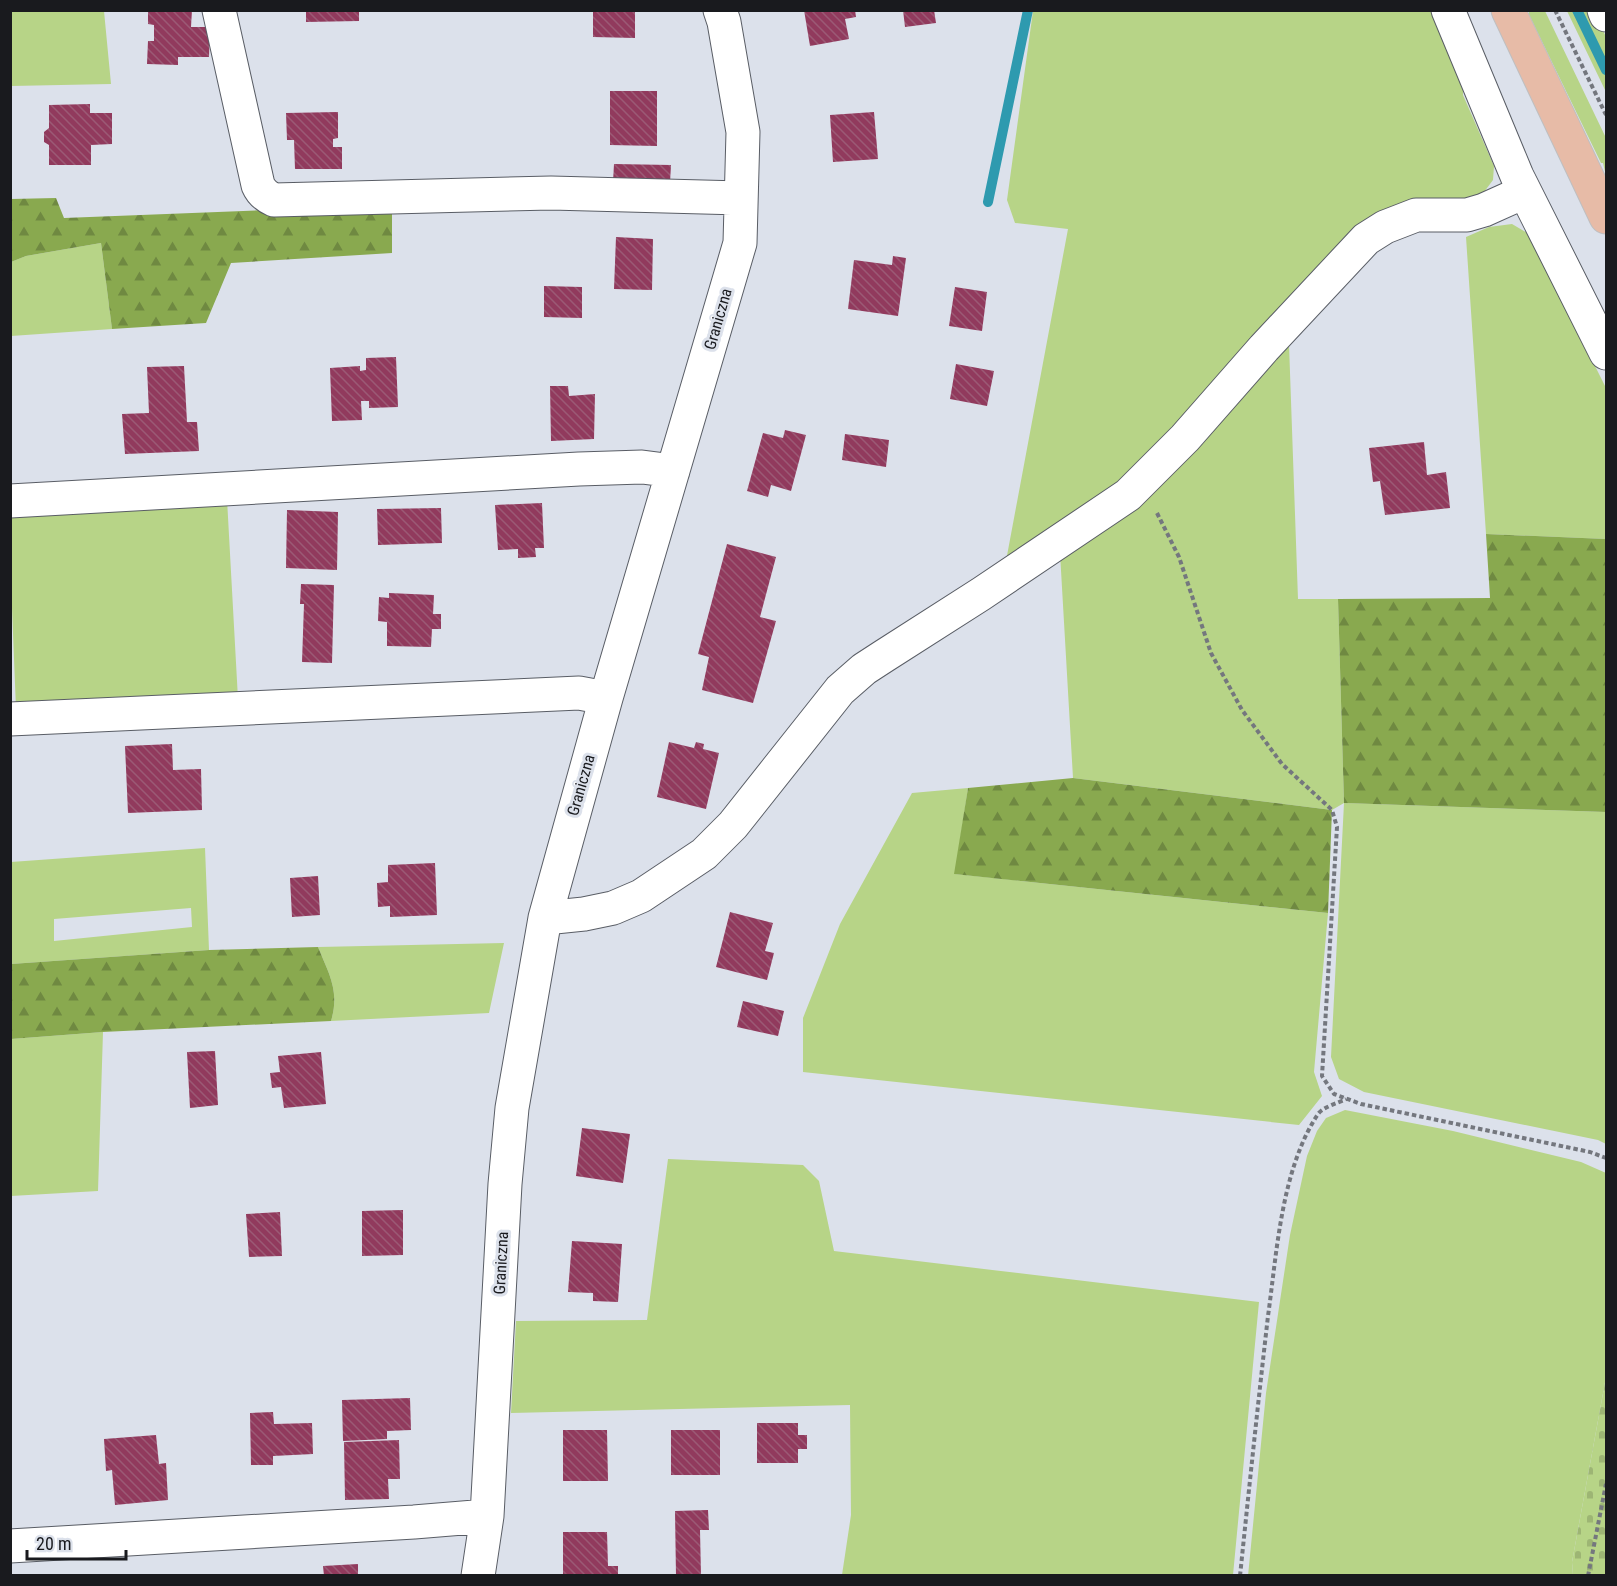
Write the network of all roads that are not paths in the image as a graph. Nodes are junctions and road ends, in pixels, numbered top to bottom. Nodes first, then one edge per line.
1 (219, 10) edge
2 (720, 10) edge
3 (1448, 10) edge
4 (1508, 10) edge
5 (1604, 10) edge
6 (1606, 15) edge
7 (1524, 192) junction
8 (741, 198) junction
9 (1606, 217) edge
10 (1606, 354) edge
11 (673, 471) junction
12 (10, 501) edge
13 (606, 698) junction
14 (10, 718) edge
15 (545, 918) junction
16 (487, 1516) junction
17 (10, 1546) edge
18 (478, 1575) edge

1 - 8 street
2 - 8 street, Graniczna
3 - 7 street
4 - 9 main road
5 - 6 street
7 - 10 street
7 - 15 street
8 - 11 street, Graniczna
11 - 12 street
11 - 13 street, Graniczna
13 - 14 street
13 - 15 street, Graniczna
15 - 16 street, Graniczna
16 - 17 street
16 - 18 street, Graniczna

